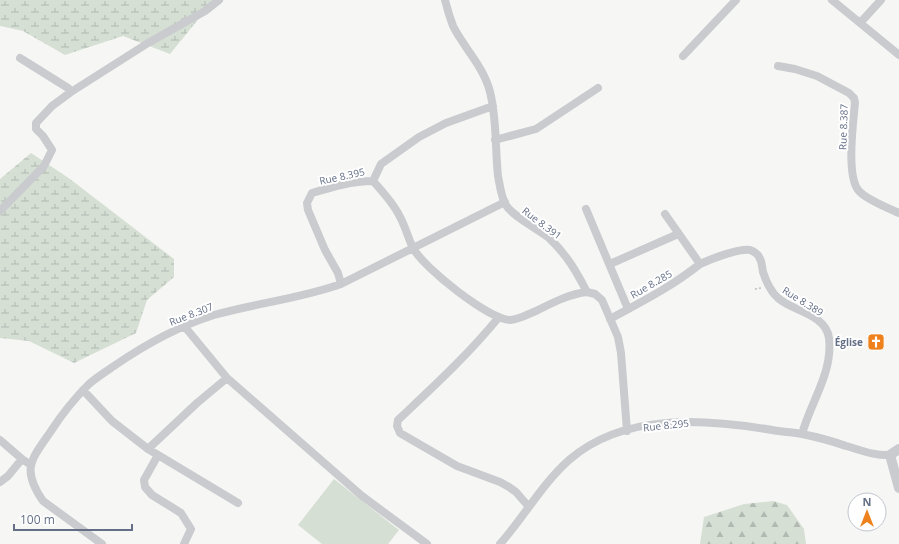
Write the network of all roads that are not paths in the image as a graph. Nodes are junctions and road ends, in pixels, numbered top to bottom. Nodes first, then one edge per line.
1 (219, 0) edge
2 (445, 0) edge
3 (736, 0) edge
4 (832, 0) edge
5 (881, 0) edge
6 (860, 23) junction
7 (899, 55) edge
8 (683, 56) dead end
9 (20, 58) dead end
10 (778, 66) dead end
11 (598, 88) dead end
12 (71, 92) junction
13 (493, 106) junction
14 (495, 140) junction
15 (374, 181) junction
16 (505, 202) junction
17 (586, 209) dead end
18 (0, 211) edge
19 (665, 214) dead end
20 (899, 214) edge
21 (678, 234) junction
22 (413, 248) junction
23 (610, 264) junction
24 (700, 264) junction
25 (341, 284) junction
26 (587, 292) junction
27 (628, 309) junction
28 (499, 318) junction
29 (610, 319) junction
30 (185, 327) junction
31 (227, 378) junction
32 (83, 390) junction
33 (627, 430) junction
34 (802, 434) junction
35 (0, 440) edge
36 (148, 449) junction
37 (895, 452) edge
38 (158, 454) junction
39 (22, 460) junction
40 (30, 465) junction
41 (0, 482) edge
42 (899, 488) edge
43 (238, 503) dead end
44 (528, 507) junction
45 (102, 544) edge
46 (184, 544) edge
47 (427, 544) edge
48 (500, 544) edge

1 - 12 street
2 - 13 street, Rue 8.391
3 - 8 street
4 - 6 street
5 - 6 street
6 - 7 street
9 - 12 street
10 - 20 street, Rue 8.387
11 - 14 street
12 - 18 street
13 - 14 street, Rue 8.391
13 - 15 street
14 - 16 street, Rue 8.391
15 - 22 street, Rue 8.395
15 - 25 street, Rue 8.395
16 - 22 street, Rue 8.307
16 - 26 street, Rue 8.391
17 - 23 street
19 - 21 street
21 - 23 street
21 - 24 street
22 - 25 street, Rue 8.307
22 - 28 street, Rue 8.395
23 - 27 street
24 - 27 street, Rue 8.285
24 - 34 street, Rue 8.389
25 - 30 street, Rue 8.307
26 - 28 street
26 - 29 street, Rue 8.391
27 - 29 street, Rue 8.285
28 - 44 street
29 - 33 street, Rue 8.391
30 - 31 street
30 - 32 street, Rue 8.307
31 - 36 street
31 - 47 street
32 - 36 street
32 - 40 street, Rue 8.307
33 - 34 street, Rue 8.295
33 - 44 street, Rue 8.295
34 - 37 street, Rue 8.295
35 - 39 street
36 - 38 street
37 - 42 street
38 - 43 street
38 - 46 street
39 - 40 street
39 - 41 street
40 - 45 street
44 - 48 street, Rue 8.295

